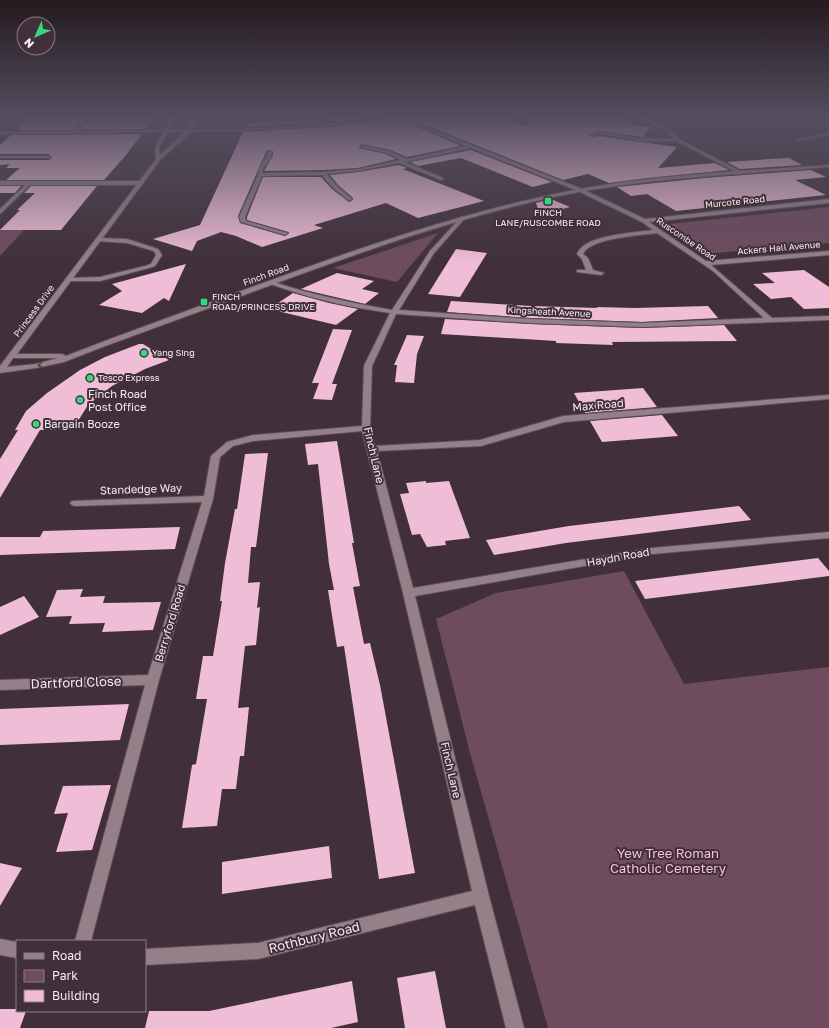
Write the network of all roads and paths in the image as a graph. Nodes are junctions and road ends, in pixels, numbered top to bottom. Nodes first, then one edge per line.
1 (153, 167) edge
2 (261, 167) edge
3 (373, 167) edge
4 (416, 167) edge
5 (521, 167) edge
6 (730, 167) edge
7 (815, 167) edge
8 (740, 172) junction
9 (324, 173) junction
10 (260, 175) junction
11 (441, 179) dead end
12 (0, 183) edge
13 (29, 183) junction
14 (142, 183) junction
15 (580, 190) junction
16 (349, 200) dead end
17 (829, 201) edge
18 (0, 212) edge
19 (462, 218) junction
20 (644, 222) junction
21 (658, 231) junction
22 (285, 233) dead end
23 (98, 240) junction
24 (829, 253) edge
25 (707, 263) junction
26 (579, 271) dead end
27 (590, 272) junction
28 (601, 273) dead end
29 (68, 280) junction
30 (272, 283) junction
31 (394, 312) junction
32 (829, 318) edge
33 (770, 320) junction
34 (78, 354) junction
35 (13, 356) junction
36 (0, 371) edge
37 (829, 397) edge
38 (366, 428) junction
39 (371, 449) junction
40 (208, 499) junction
41 (75, 503) dead end
42 (829, 535) edge
43 (409, 593) junction
44 (153, 680) junction
45 (0, 685) edge
46 (481, 896) junction
47 (83, 940) edge
48 (0, 947) edge
49 (16, 950) edge
50 (146, 957) edge
51 (516, 1028) edge

1 - 14 street, Princess Drive
2 - 10 street
3 - 9 street
4 - 11 street
5 - 15 street, Ruscombe Road
6 - 8 street
7 - 8 street
8 - 15 street
9 - 10 street
9 - 16 street
10 - 22 street
12 - 13 street
13 - 14 street
13 - 18 street
14 - 23 street, Princess Drive
15 - 19 street
15 - 20 street, Ruscombe Road
17 - 20 street, Murcote Road
19 - 30 street, Finch Road
19 - 31 street, Finch Lane
20 - 21 street, Ruscombe Road
21 - 25 street, Ruscombe Road
21 - 27 street
23 - 29 street, Princess Drive
23 - 29 street, Princess Drive
24 - 25 street, Ackers Hall Avenue
25 - 33 street, Ruscombe Road
26 - 27 street
27 - 28 street
29 - 35 street, Princess Drive
30 - 31 street, Kingsheath Avenue
30 - 34 street, Finch Road
31 - 33 street, Kingsheath Avenue
31 - 38 street, Finch Lane
32 - 33 street, Kingsheath Avenue
34 - 35 street, Finch Road
34 -> 36 street, Finch Road
35 - 36 street, Princess Drive
37 - 39 street, Max Road
38 - 39 street, Finch Lane
38 - 40 street, Berryford Road
39 - 43 street, Finch Lane
40 - 41 street, Standedge Way
40 - 44 street, Berryford Road
42 - 43 street, Haydn Road
43 - 46 street, Finch Lane
44 - 45 street, Dartford Close
44 - 47 street, Berryford Road
46 - 50 street, Rothbury Road
46 - 51 street, Finch Lane
48 - 49 street

